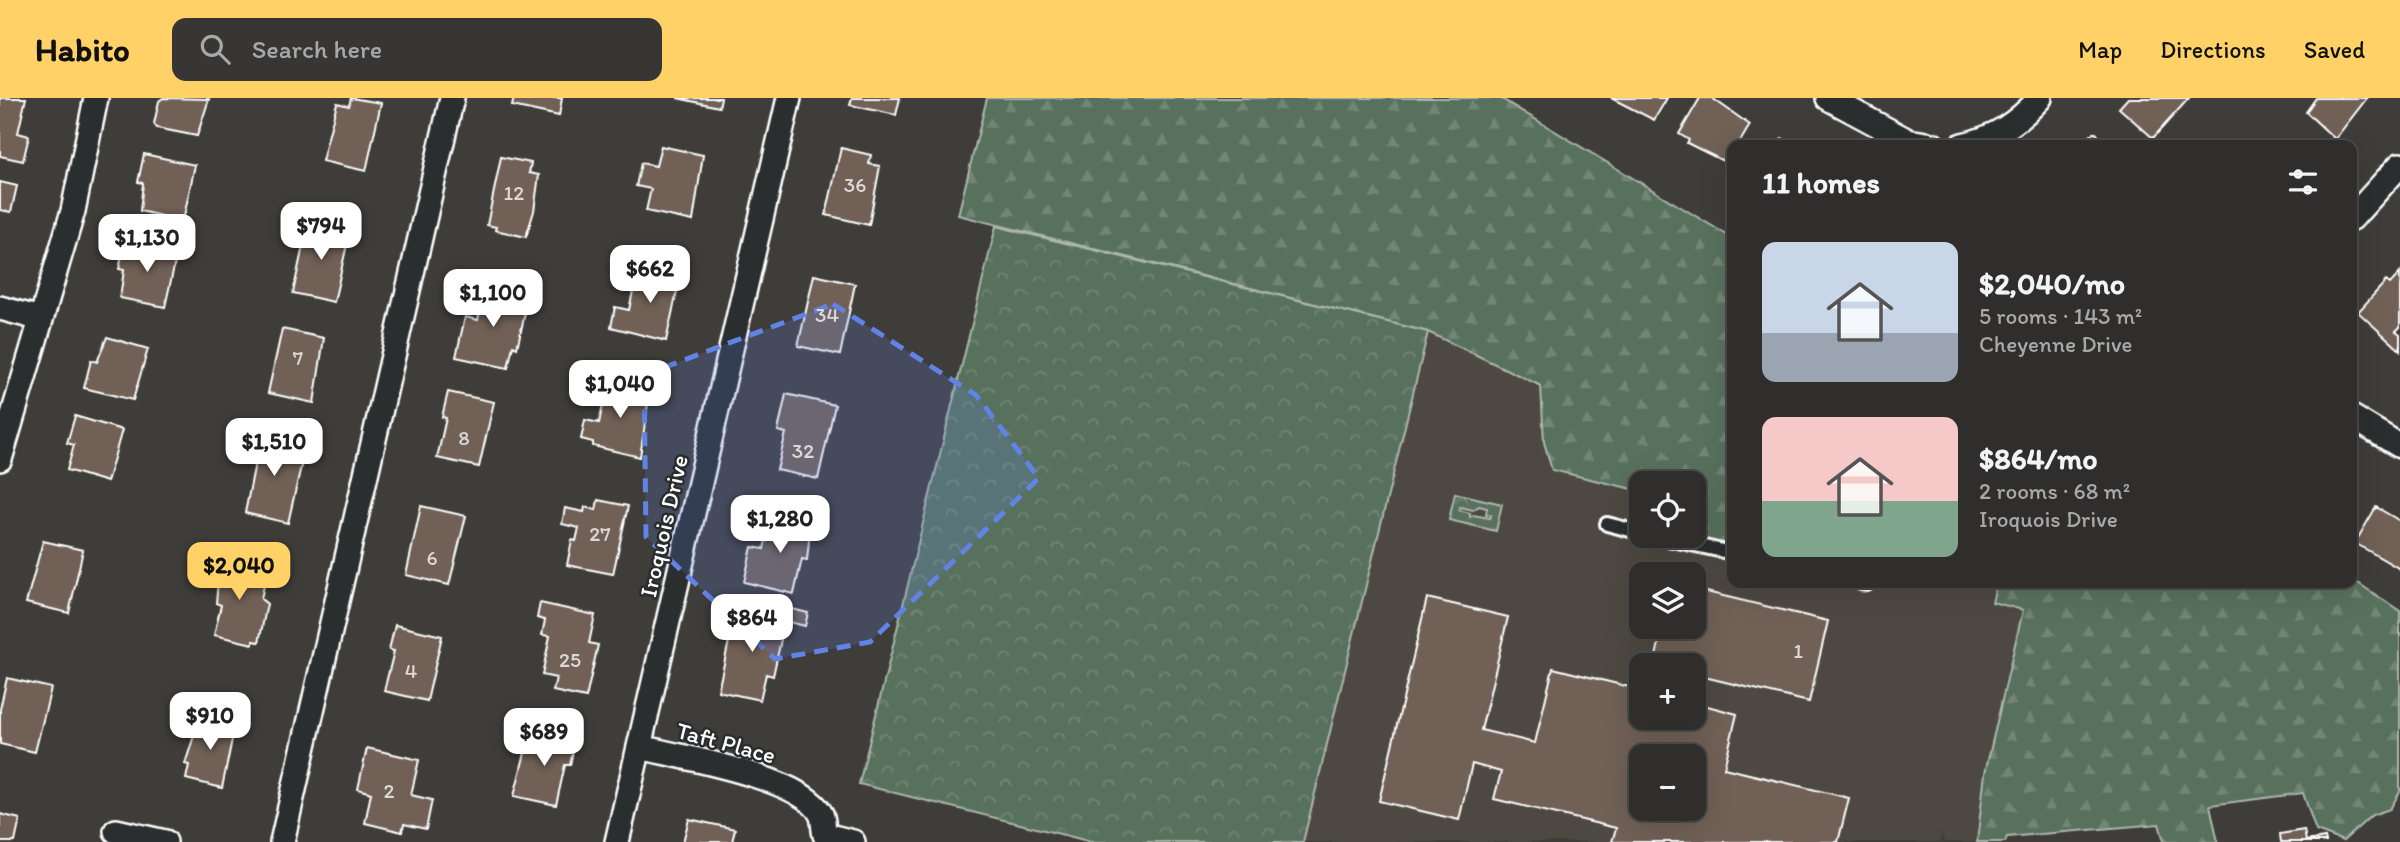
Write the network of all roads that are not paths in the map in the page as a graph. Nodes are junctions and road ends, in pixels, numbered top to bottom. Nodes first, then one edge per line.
1 (96, 98) edge
2 (453, 98) edge
3 (789, 98) edge
4 (1829, 98) edge
5 (2040, 98) edge
6 (1906, 140) edge
7 (1979, 140) edge
8 (2400, 165) edge
9 (2357, 212) edge
10 (0, 308) edge
11 (41, 319) junction
12 (2357, 421) edge
13 (2400, 446) edge
14 (0, 459) edge
15 (1607, 524) dead end
16 (1629, 530) edge
17 (1706, 547) edge
18 (1727, 552) edge
19 (640, 747) junction
20 (116, 831) dead end
21 (825, 839) edge
22 (165, 842) edge
23 (282, 842) edge
24 (617, 842) edge
25 (853, 842) edge

1 - 11 street
2 - 23 street
3 - 19 street, Iroquois Drive
4 - 6 street
5 - 7 street
8 - 9 street
10 - 11 street
11 - 14 street
12 - 13 street
15 - 16 lane
17 - 18 lane
19 - 21 street, Taft Place
19 - 24 street, Iroquois Drive
20 - 22 street
21 - 25 street, Taft Place

